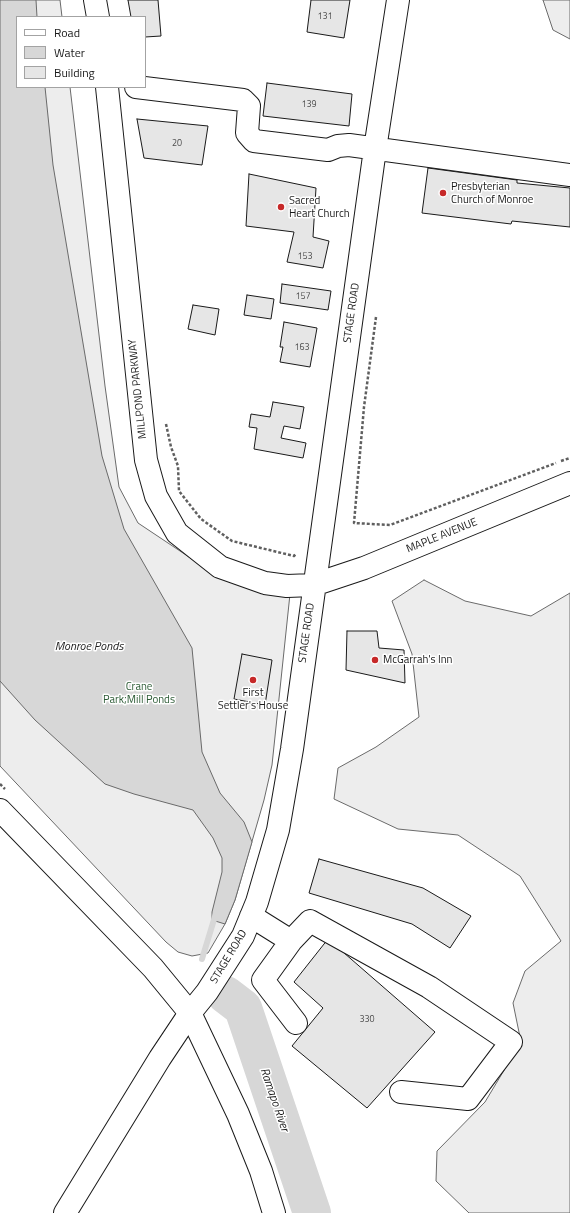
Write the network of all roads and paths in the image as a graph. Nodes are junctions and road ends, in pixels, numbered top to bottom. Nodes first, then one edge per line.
1 (96, 0) edge
2 (398, 0) edge
3 (98, 16) edge
4 (107, 88) edge
5 (144, 88) edge
6 (375, 149) junction
7 (570, 175) edge
8 (376, 314) dead end
9 (165, 418) dead end
10 (570, 458) edge
11 (570, 483) edge
12 (298, 552) dead end
13 (313, 585) junction
14 (4, 818) edge
15 (251, 916) junction
16 (291, 941) junction
17 (190, 1013) junction
18 (296, 1023) dead end
19 (401, 1092) dead end
20 (65, 1213) edge
21 (274, 1213) edge

1 - 3 street
2 - 6 street, STAGE ROAD
4 - 13 street, MILLPOND PARKWAY
5 - 6 street
6 - 7 street
6 - 13 street, STAGE ROAD
8 - 10 path
9 - 12 path
11 - 13 street, MAPLE AVENUE
13 - 15 street, STAGE ROAD
14 - 17 street
15 - 16 street
15 - 17 street, STAGE ROAD
16 - 18 street
16 - 19 street
17 - 20 street, STAGE ROAD
17 - 21 street

